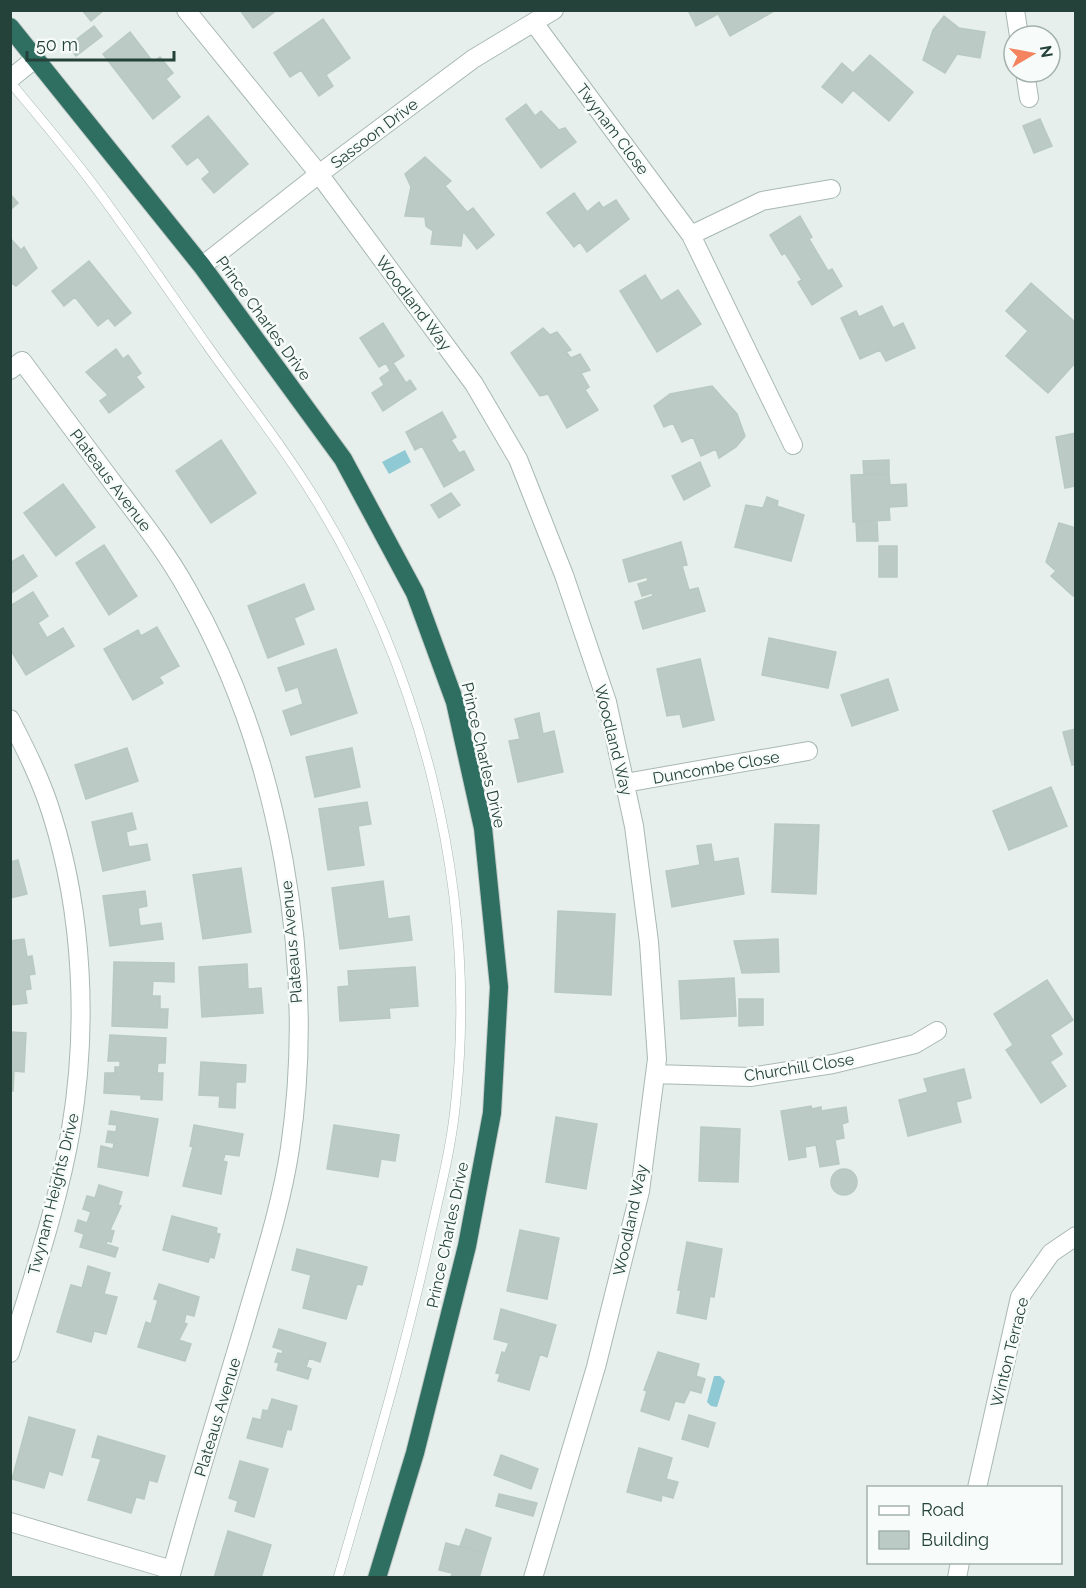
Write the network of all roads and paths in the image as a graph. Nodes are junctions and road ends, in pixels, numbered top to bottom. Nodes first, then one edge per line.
1 (186, 10) edge
2 (554, 10) edge
3 (534, 23) junction
4 (10, 27) edge
5 (36, 58) junction
6 (10, 81) edge
7 (1027, 84) edge
8 (1029, 98) dead end
9 (319, 174) junction
10 (831, 189) dead end
11 (692, 235) junction
12 (202, 266) junction
13 (16, 365) edge
14 (793, 445) dead end
15 (10, 719) edge
16 (808, 751) dead end
17 (625, 783) junction
18 (937, 1031) dead end
19 (656, 1074) junction
20 (1076, 1236) edge
21 (10, 1353) edge
22 (977, 1486) edge
23 (10, 1522) edge
24 (171, 1574) edge
25 (338, 1578) edge
26 (377, 1578) edge
27 (533, 1578) edge

1 - 9 street, Woodland Way
2 - 3 street, Sassoon Drive
3 - 9 street, Sassoon Drive
3 - 11 street, Twynam Close
4 - 5 highway, Prince Charles Drive
5 - 6 street
5 - 12 highway, Prince Charles Drive
6 - 25 lane
7 - 8 street
9 - 12 street, Sassoon Drive
9 - 17 street, Woodland Way
10 - 11 street
11 - 14 street, Twynam Close
12 - 26 highway, Prince Charles Drive
13 - 24 street, Plateaus Avenue
15 - 21 street, Twynam Heights Drive
16 - 17 street, Duncombe Close
17 - 19 street, Woodland Way
18 - 19 street, Churchill Close
19 - 27 street, Woodland Way
20 - 22 street, Winton Terrace
23 - 24 street

